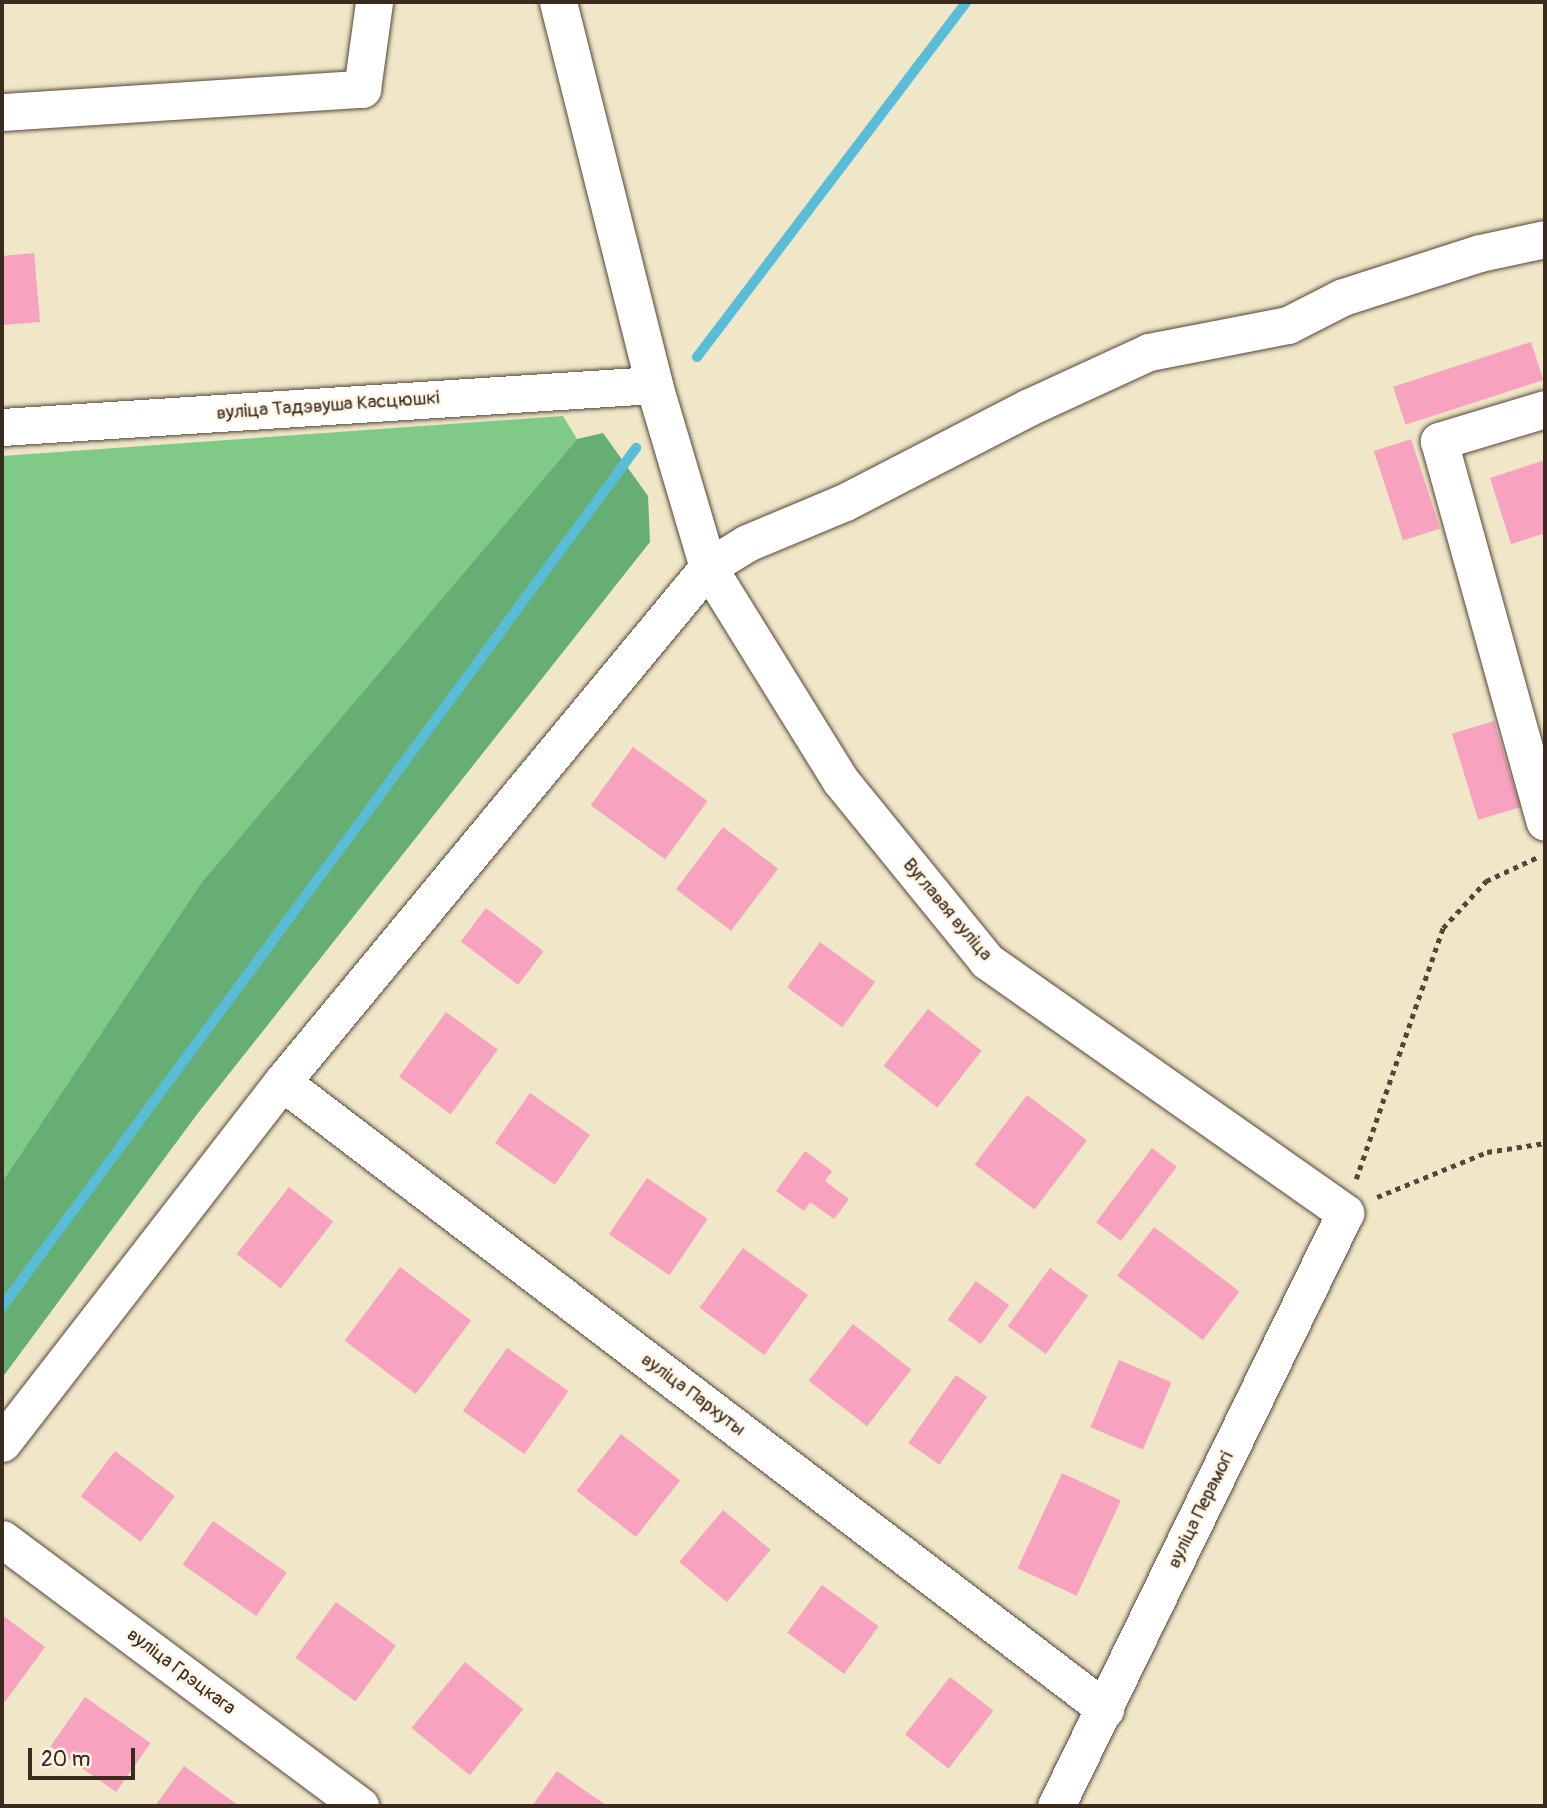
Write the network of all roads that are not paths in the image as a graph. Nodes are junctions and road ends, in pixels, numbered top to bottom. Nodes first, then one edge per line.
1 (374, 2) edge
2 (558, 2) edge
3 (2, 112) edge
4 (1545, 239) edge
5 (654, 385) junction
6 (1545, 408) edge
7 (2, 427) edge
8 (708, 567) junction
9 (1545, 822) edge
10 (282, 1082) junction
11 (1345, 1213) joint
12 (2, 1443) edge
13 (2, 1539) edge
14 (1105, 1709) junction
15 (360, 1806) edge
16 (1056, 1806) edge

1 - 3 street
2 - 5 street, Вуглавая вуліца
4 - 8 street
5 - 7 street, вуліца Тадэвуша Касцюшкі
5 - 8 street, Вуглавая вуліца
6 - 9 street
8 - 10 street
8 - 11 street, Вуглавая вуліца
10 - 12 street
10 - 14 street, вуліца Пархуты
11 - 14 street, вуліца Перамогі
13 - 15 street, вуліца Грэцкага
14 - 16 street, вуліца Перамогі

